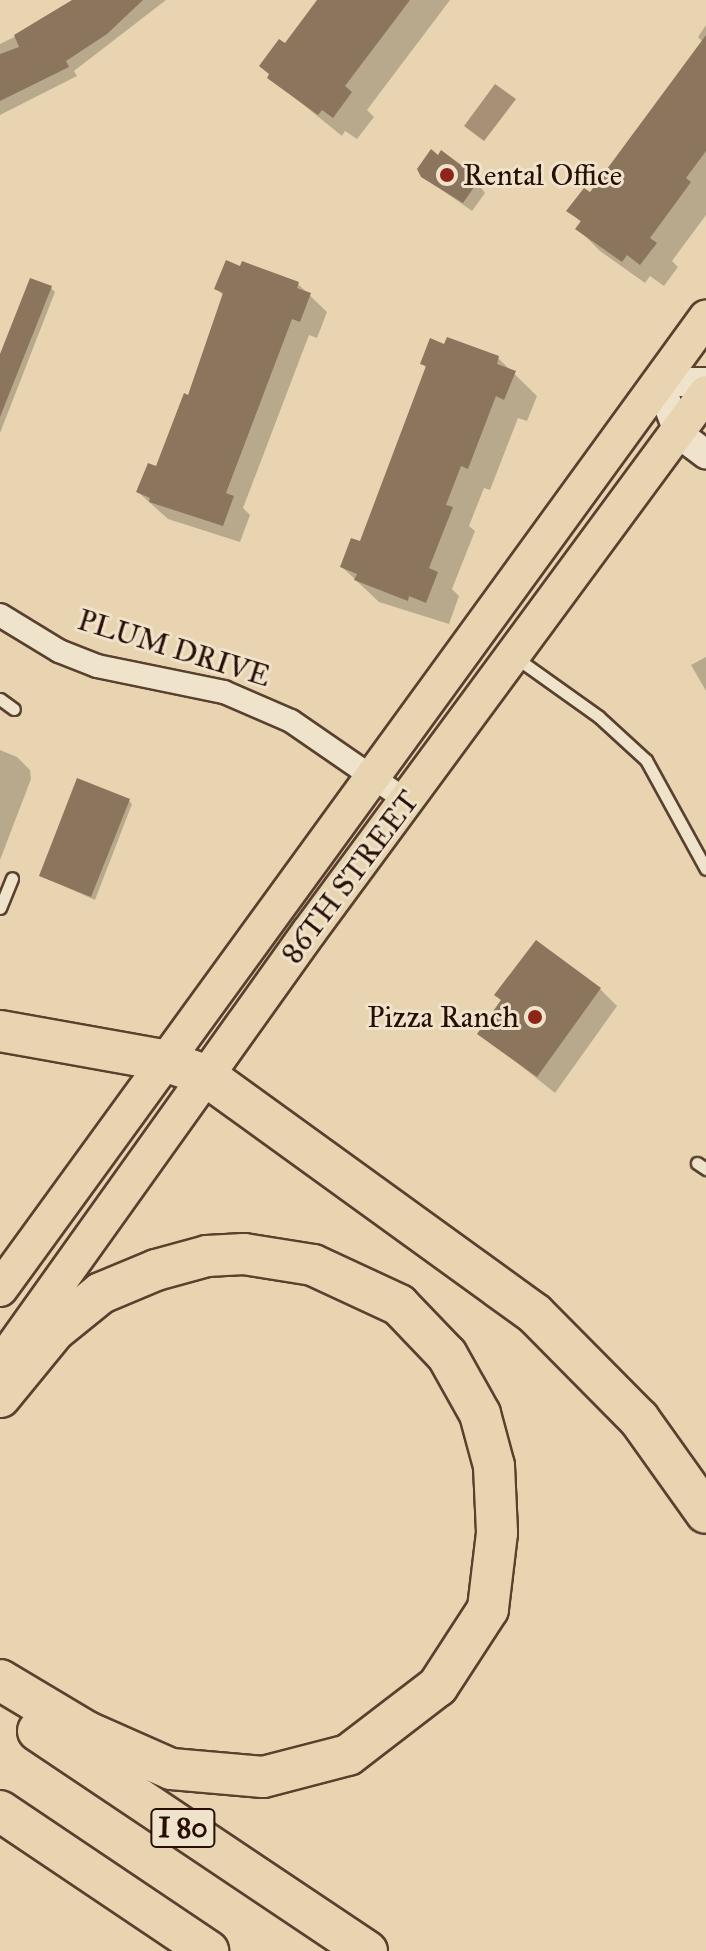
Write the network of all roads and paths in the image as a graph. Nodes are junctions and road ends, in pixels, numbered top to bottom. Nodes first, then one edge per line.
1 (706, 318) edge
2 (659, 382) junction
3 (706, 382) edge
4 (706, 393) edge
5 (693, 444) edge
6 (0, 615) edge
7 (514, 657) junction
8 (0, 699) edge
9 (14, 709) dead end
10 (372, 775) junction
11 (407, 801) junction
12 (706, 869) edge
13 (12, 878) dead end
14 (0, 908) edge
15 (0, 1031) edge
16 (162, 1060) junction
17 (205, 1075) junction
18 (0, 1289) edge
19 (0, 1365) edge
20 (0, 1397) edge
21 (706, 1513) edge
22 (0, 1680) edge
23 (0, 1706) edge
24 (0, 1811) edge
25 (208, 1951) edge
26 (367, 1951) edge

1 - 2 main road, 86TH STREET
2 - 3 street
2 - 5 street
2 - 10 main road, 86TH STREET
4 - 5 main road, 86TH STREET
5 - 7 main road, 86TH STREET
6 - 10 street, PLUM DRIVE
7 - 11 main road, 86TH STREET
7 - 12 lane
8 - 9 lane
10 - 11 street, PLUM DRIVE
10 - 16 main road, 86TH STREET
11 - 17 main road, 86TH STREET
13 - 14 lane
15 - 16 highway
16 - 17 highway
16 - 18 main road, 86TH STREET
17 - 19 main road, 86TH STREET
17 - 21 highway
20 - 22 highway
23 - 26 highway, I 80
24 - 25 highway

